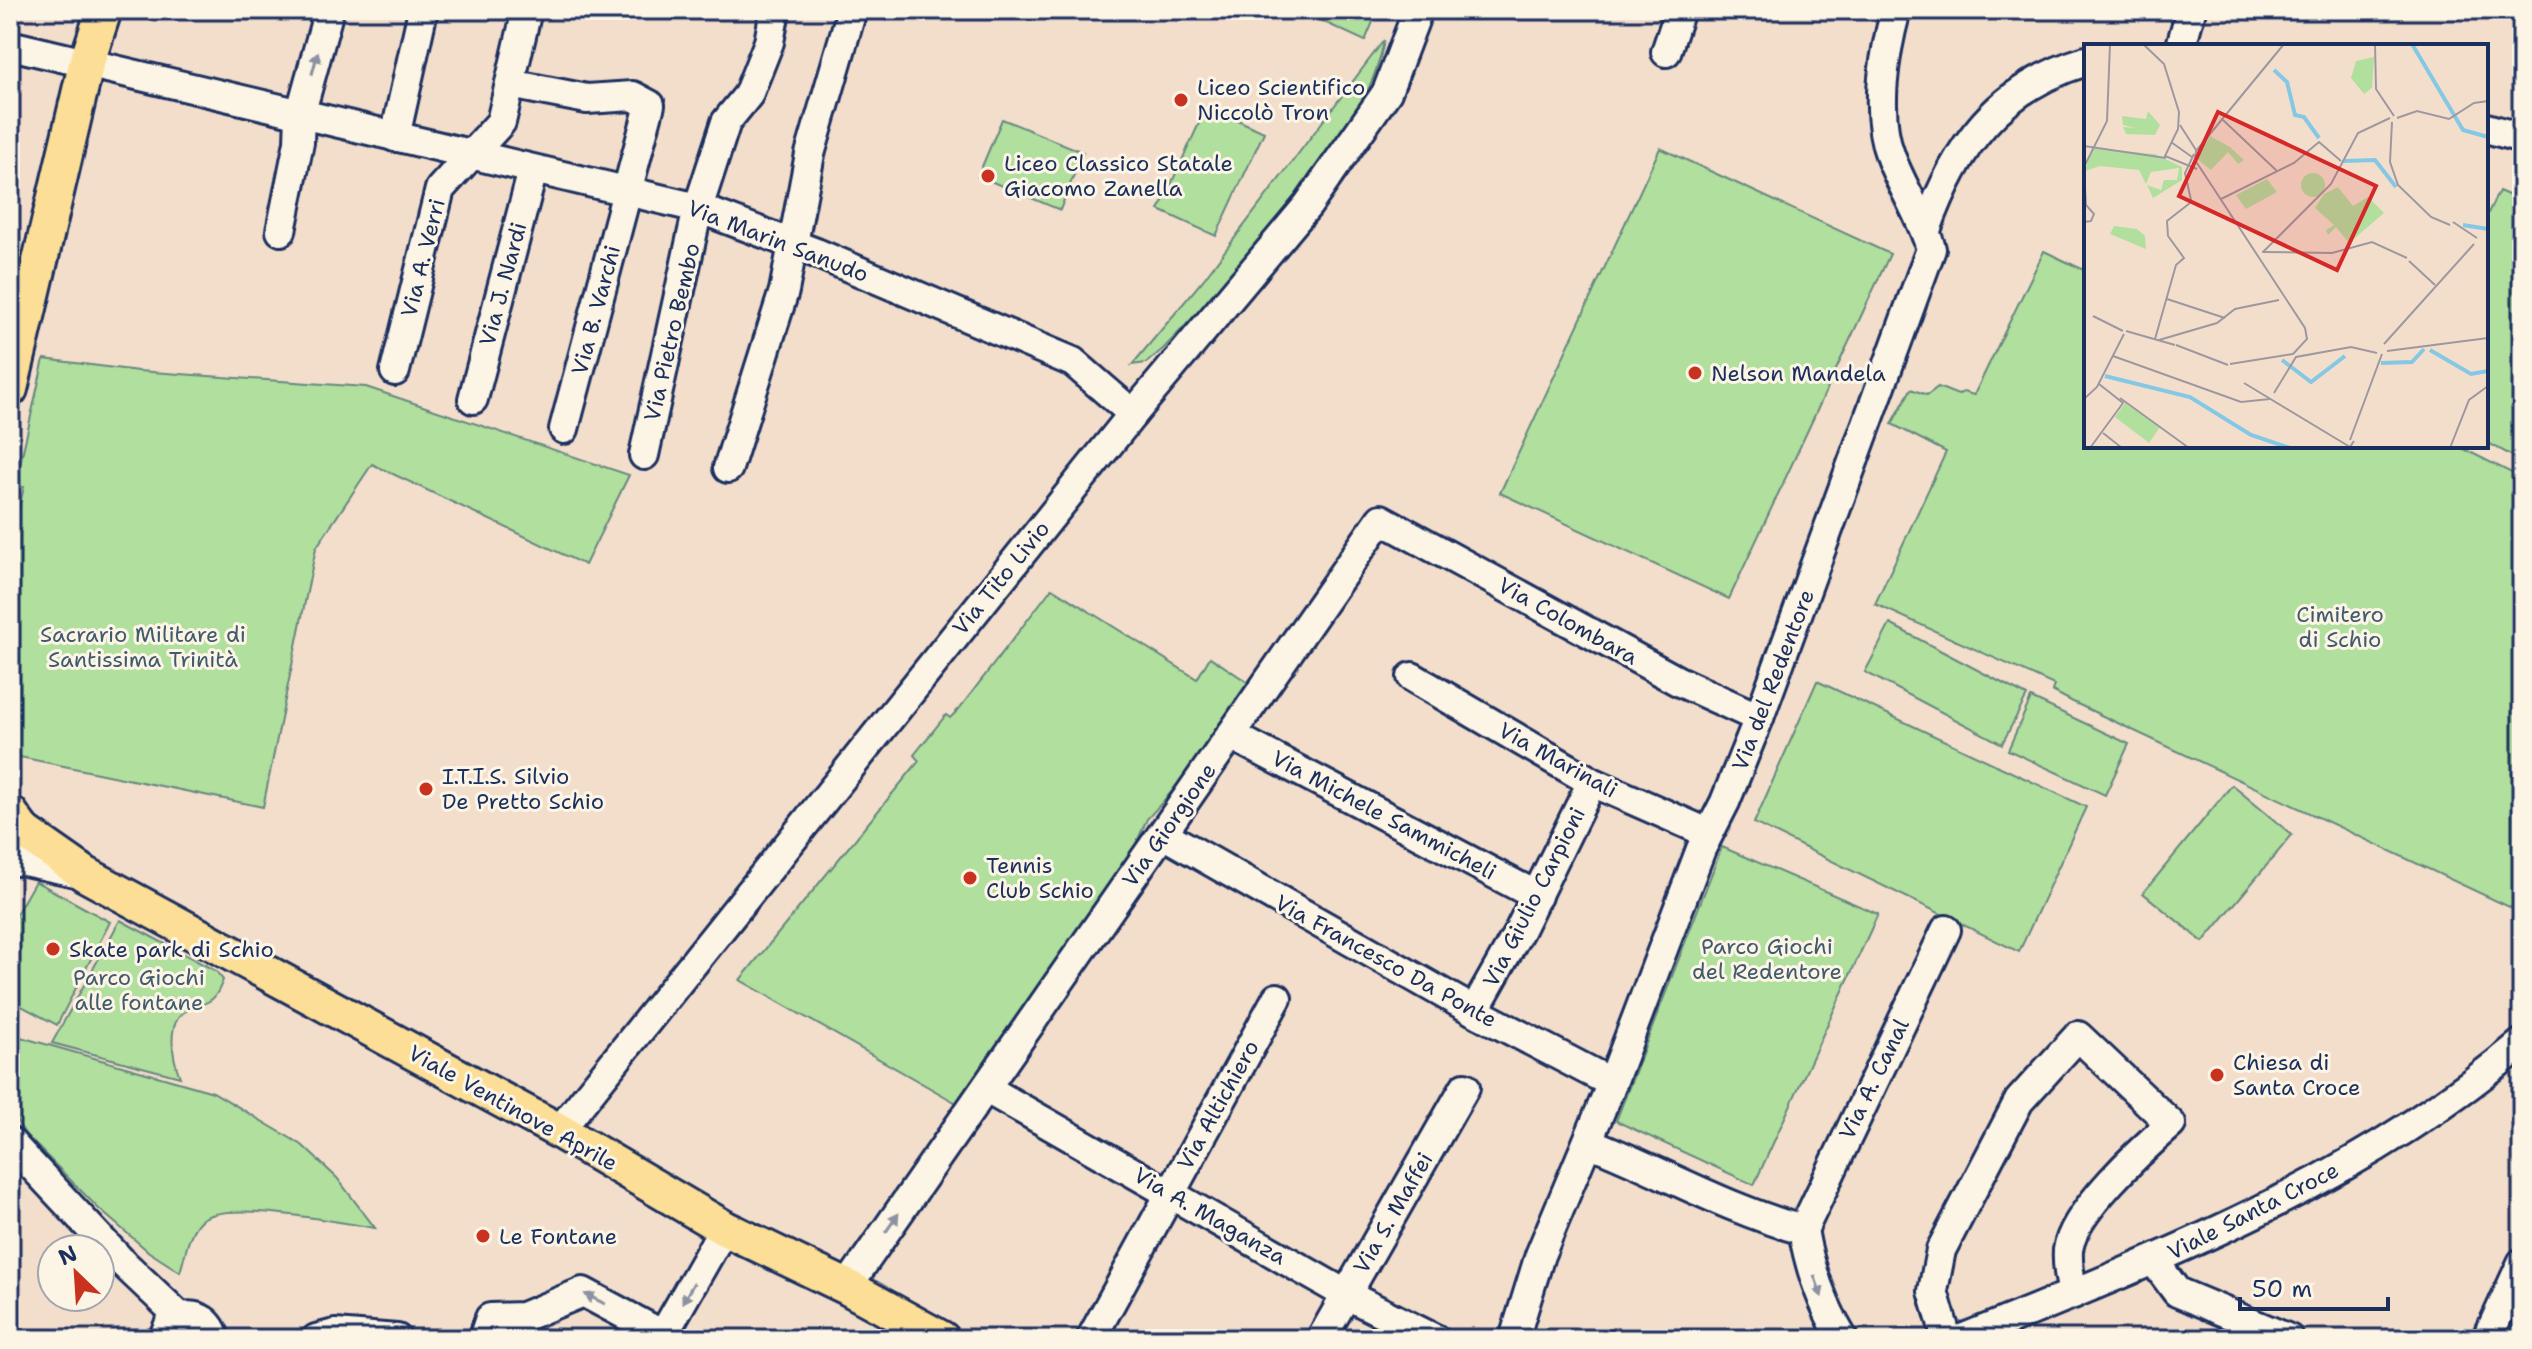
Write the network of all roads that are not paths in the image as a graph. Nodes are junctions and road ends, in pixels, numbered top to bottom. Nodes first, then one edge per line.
1 (104, 10) edge
2 (329, 10) edge
3 (423, 10) edge
4 (527, 10) edge
5 (775, 10) edge
6 (852, 10) edge
7 (1418, 10) edge
8 (1680, 10) edge
9 (1896, 10) edge
10 (2191, 10) edge
11 (2182, 44) edge
12 (10, 45) edge
13 (1666, 52) dead end
14 (2084, 62) edge
15 (86, 65) junction
16 (510, 84) junction
17 (300, 115) junction
18 (2488, 129) edge
19 (395, 137) junction
20 (2522, 138) edge
21 (471, 155) junction
22 (533, 170) junction
23 (629, 192) junction
24 (698, 208) junction
25 (1926, 230) junction
26 (281, 231) dead end
27 (795, 245) junction
28 (395, 371) dead end
29 (11, 384) edge
30 (473, 399) dead end
31 (1133, 414) junction
32 (564, 429) dead end
33 (644, 455) dead end
34 (728, 468) dead end
35 (1381, 519) joint
36 (1412, 677) dead end
37 (1759, 718) junction
38 (1231, 735) junction
39 (1592, 782) junction
40 (13, 831) edge
41 (1708, 833) junction
42 (1163, 834) junction
43 (1537, 896) junction
44 (1946, 930) dead end
45 (1277, 998) dead end
46 (1474, 1011) junction
47 (2522, 1043) edge
48 (1612, 1083) junction
49 (1465, 1087) dead end
50 (987, 1089) junction
51 (559, 1131) junction
52 (10, 1142) edge
53 (1588, 1142) junction
54 (1170, 1192) junction
55 (1803, 1230) junction
56 (718, 1239) junction
57 (2154, 1261) junction
58 (2522, 1263) edge
59 (847, 1287) junction
60 (2073, 1294) junction
61 (1347, 1295) junction
62 (171, 1327) edge
63 (2257, 1333) edge
64 (221, 1336) edge
65 (316, 1339) edge
66 (397, 1339) edge
67 (483, 1339) edge
68 (942, 1339) edge
69 (1091, 1339) edge
70 (1321, 1339) edge
71 (1435, 1339) edge
72 (1514, 1339) edge
73 (1843, 1339) edge
74 (1947, 1339) edge
75 (1962, 1339) edge
76 (2289, 1339) edge
77 (2487, 1339) edge

1 - 15 main road
17 -> 2 street
3 - 19 street
4 - 16 street, Via A. Verri
5 - 24 street, Via Pietro Bembo
6 - 27 street
7 - 31 street, Via Tito Livio
8 - 13 street
9 - 25 street, Via del Redentore
10 - 11 street
12 - 15 street, Via Marin Sanudo
14 - 25 street
15 - 17 street, Via Marin Sanudo
15 - 29 main road
16 - 21 street, Via A. Verri
16 - 23 street, Via B. Varchi
17 - 19 street, Via Marin Sanudo
17 - 26 street
18 - 20 street
19 - 21 street, Via Marin Sanudo
21 - 22 street, Via Marin Sanudo
21 - 28 street, Via A. Verri
22 - 23 street, Via Marin Sanudo
22 - 30 street, Via J. Nardi
23 - 24 street, Via Marin Sanudo
23 - 32 street, Via B. Varchi
24 - 27 street, Via Marin Sanudo
24 - 33 street, Via Pietro Bembo
25 - 37 street, Via del Redentore
27 - 31 street, Via Marin Sanudo
27 - 34 street
31 - 51 street, Via Tito Livio
35 - 37 street, Via Colombara
35 - 38 street, Via Giorgione
36 - 39 street, Via Marinali
37 - 41 street, Via del Redentore
38 - 42 street, Via Giorgione
38 - 43 street, Via Michele Sammicheli
39 - 41 street, Via Marinali
39 - 43 street, Via Giulio Carpioni
40 - 51 main road, Viale Ventinove Aprile
41 - 48 street, Via del Redentore
42 - 46 street, Via Francesco Da Ponte
42 - 50 street, Via Giorgione
43 - 46 street, Via Giulio Carpioni
44 - 55 street, Via A. Canal
45 - 54 street, Via Altichiero
46 - 48 street, Via Francesco Da Ponte
47 - 57 street, Viale Santa Croce
48 - 53 street, Via del Redentore
49 - 61 street, Via S. Maffei
50 - 54 street, Via A. Maganza
59 -> 50 street, Via Giorgione
51 - 56 main road, Viale Ventinove Aprile
52 - 62 street
53 - 55 street
53 - 72 street, Via del Redentore
54 - 61 street, Via A. Maganza
54 - 69 street, Via Altichiero
55 -> 73 street
56 - 59 main road, Viale Ventinove Aprile
56 -> 67 street
57 - 60 street, Viale Santa Croce
57 - 63 street
58 - 77 street
59 - 68 main road, Viale Ventinove Aprile
60 - 74 street
60 - 75 street, Viale Santa Croce
61 - 70 street, Via S. Maffei
61 - 71 street, Via A. Maganza
62 - 64 street
63 - 76 street
65 - 66 street

